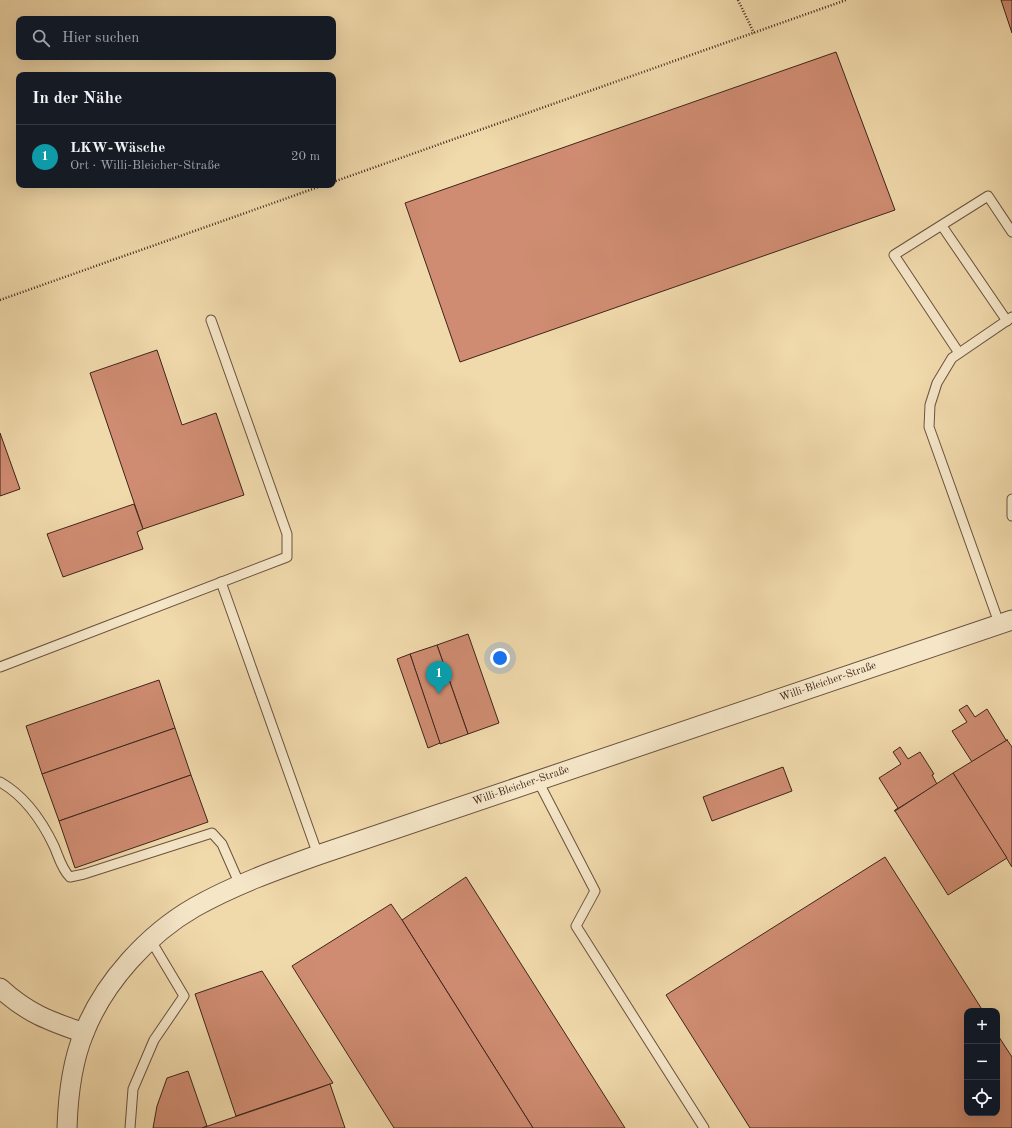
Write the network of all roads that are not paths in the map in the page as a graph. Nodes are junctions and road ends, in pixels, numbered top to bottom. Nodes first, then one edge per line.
1 (942, 226) junction
2 (1012, 232) edge
3 (1010, 319) edge
4 (211, 320) dead end
5 (959, 353) junction
6 (1012, 499) edge
7 (1012, 516) edge
8 (221, 582) junction
9 (1005, 622) edge
10 (0, 667) edge
11 (538, 781) junction
12 (0, 782) edge
13 (318, 855) junction
14 (240, 885) junction
15 (150, 939) junction
16 (0, 988) edge
17 (84, 1033) junction
18 (67, 1128) edge
19 (130, 1128) edge
20 (704, 1128) edge

1 - 2 lane
1 - 3 lane
1 - 5 lane
3 - 5 lane
4 - 8 lane
5 - 9 lane
6 - 7 lane
8 - 10 lane
8 - 13 lane
9 - 11 street, Willi-Bleicher-Straße
11 - 13 street, Willi-Bleicher-Straße
11 - 20 lane
12 - 14 lane
13 - 14 street, Willi-Bleicher-Straße
14 - 15 street, Willi-Bleicher-Straße
15 - 17 street, Willi-Bleicher-Straße
15 - 19 lane
16 - 17 street
17 - 18 street, Willi-Bleicher-Straße

